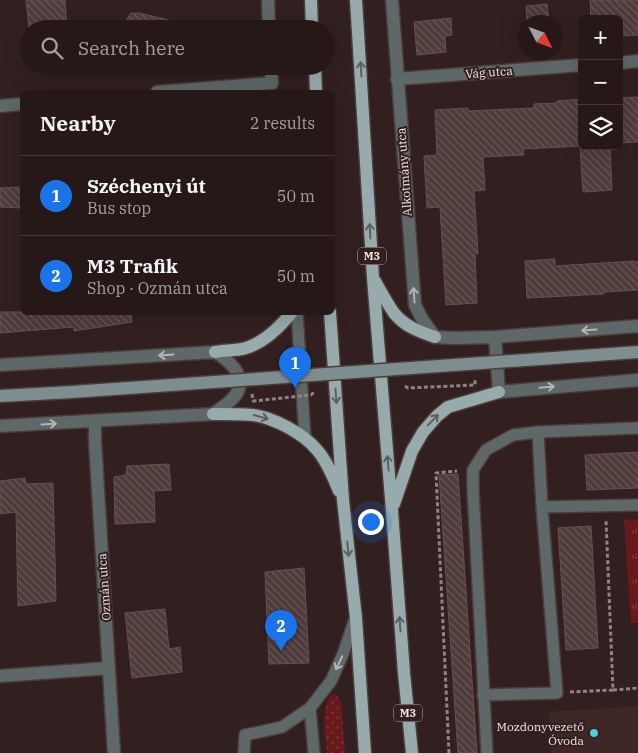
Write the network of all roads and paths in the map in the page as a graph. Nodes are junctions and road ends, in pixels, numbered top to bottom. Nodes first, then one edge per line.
1 (268, 0) edge
2 (311, 0) edge
3 (356, 0) edge
4 (392, 0) edge
5 (269, 20) edge
6 (312, 20) edge
7 (638, 61) edge
8 (623, 63) edge
9 (578, 66) edge
10 (272, 75) edge
11 (315, 75) edge
12 (397, 79) junction
13 (183, 90) edge
14 (316, 90) edge
15 (20, 104) edge
16 (0, 106) edge
17 (373, 278) junction
18 (290, 315) edge
19 (297, 315) edge
20 (330, 315) edge
21 (638, 326) edge
22 (435, 337) junction
23 (495, 337) junction
24 (215, 352) junction
25 (638, 352) edge
26 (0, 365) edge
27 (474, 376) dead end
28 (638, 380) edge
29 (454, 384) dead end
30 (408, 388) dead end
31 (449, 390) dead end
32 (499, 392) junction
33 (0, 396) edge
34 (213, 414) junction
35 (95, 421) junction
36 (0, 426) edge
37 (638, 428) edge
38 (538, 432) junction
39 (305, 438) junction
40 (473, 470) junction
41 (343, 500) junction
42 (638, 505) edge
43 (605, 506) junction
44 (542, 507) junction
45 (392, 511) junction
46 (356, 618) junction
47 (109, 668) junction
48 (0, 676) edge
49 (638, 688) edge
50 (613, 690) junction
51 (557, 693) junction
52 (484, 695) junction
53 (310, 708) junction
54 (114, 753) edge
55 (244, 753) edge
56 (314, 753) edge
57 (365, 753) edge
58 (412, 753) edge
59 (449, 753) edge
60 (487, 753) edge

1 - 5 street
2 - 6 main road
17 -> 3 main road, M3
4 - 12 street, Alkotmány utca
7 - 8 street
9 - 12 street, Vág utca
10 - 13 street
11 - 14 main road
22 -> 12 street, Alkotmány utca
15 - 16 street
17 - 22 main road
45 -> 17 main road, M3
18 - 24 main road
19 - 39 lane
20 -> 41 main road
21 -> 23 street
22 - 23 street
23 - 32 street
24 -> 26 street
24 - 34 street
25 - 33 street, bridge
27 - 30 path, bridge
32 -> 28 street
29 - 31 path
45 -> 32 main road
34 - 35 street
34 -> 39 main road
36 -> 35 street
35 - 47 street, Ozmán utca
37 - 38 lane
38 - 40 lane
38 - 44 lane
39 - 41 main road
40 - 52 lane
40 - 59 path
41 -> 46 main road
42 - 43 lane
43 - 44 lane
43 - 50 path
44 - 51 lane
58 -> 45 main road, M3
46 -> 53 lane
46 - 57 main road
47 - 48 street
47 - 54 street, Ozmán utca
49 - 50 path
50 - 51 path
51 - 52 lane
52 - 60 lane
53 - 55 lane
53 - 56 lane

